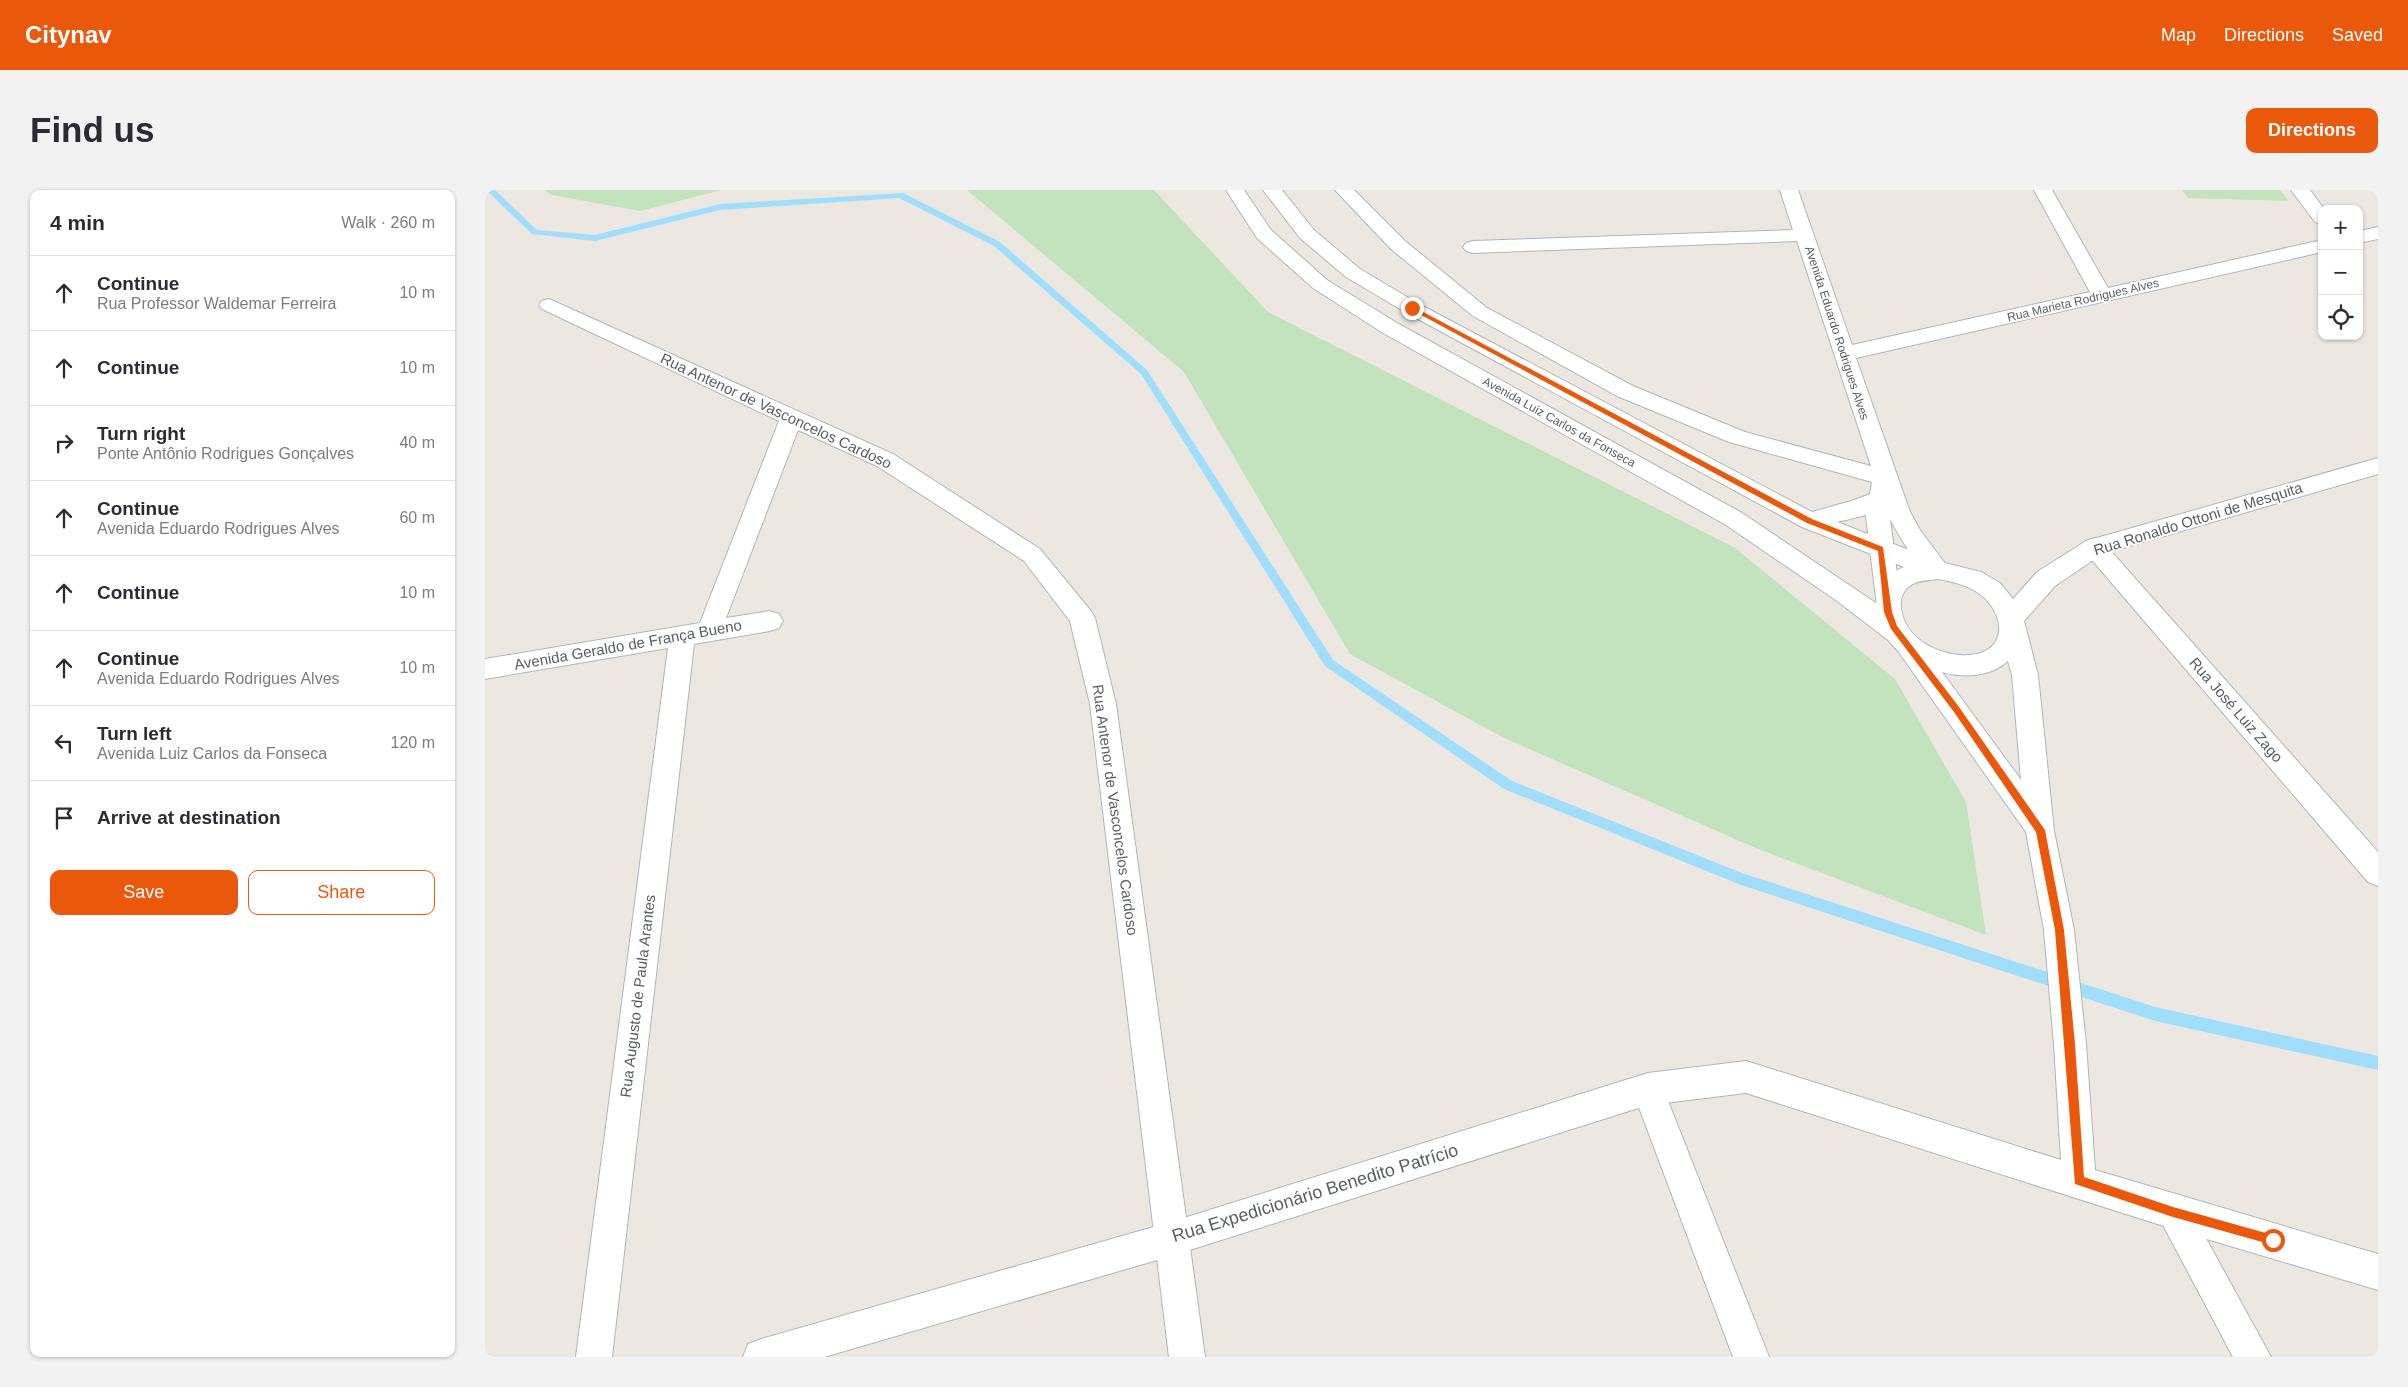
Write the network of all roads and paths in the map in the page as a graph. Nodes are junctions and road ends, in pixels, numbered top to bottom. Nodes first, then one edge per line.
1 (1235, 190) edge
2 (1272, 190) edge
3 (1344, 190) edge
4 (1789, 190) edge
5 (2043, 190) edge
6 (2300, 190) edge
7 (2318, 213) edge
8 (2378, 233) edge
9 (1804, 235) junction
10 (2363, 237) edge
11 (1473, 247) dead end
12 (2318, 247) edge
13 (2102, 296) junction
14 (549, 305) dead end
15 (1844, 354) junction
16 (791, 418) junction
17 (2378, 466) edge
18 (1884, 477) junction
19 (1879, 500) junction
20 (1810, 521) junction
21 (2094, 547) junction
22 (1881, 549) junction
23 (1937, 570) junction
24 (1888, 598) junction
25 (770, 621) dead end
26 (2012, 625) junction
27 (695, 634) junction
28 (1902, 639) junction
29 (485, 670) edge
30 (2040, 830) junction
31 (2378, 873) edge
32 (1648, 1089) junction
33 (2079, 1180) junction
34 (2173, 1212) junction
35 (1171, 1239) junction
36 (2378, 1272) edge
37 (594, 1357) edge
38 (761, 1357) edge
39 (1187, 1357) edge
40 (1751, 1357) edge
41 (2253, 1357) edge

1 - 28 street, Avenida Luiz Carlos da Fonseca
2 - 20 street
3 - 18 street
4 - 9 street, Avenida Eduardo Rodrigues Alves
5 - 13 street
6 - 7 street
8 - 10 street
9 - 11 street
9 - 15 street, Avenida Eduardo Rodrigues Alves
12 - 13 street, Rua Marieta Rodrigues Alves
13 - 15 street, Rua Marieta Rodrigues Alves
14 - 16 street, Rua Antenor de Vasconcelos Cardoso
15 - 18 street, Avenida Eduardo Rodrigues Alves
16 - 27 street, Rua Augusto de Paula Arantes
16 - 35 street, Rua Antenor de Vasconcelos Cardoso
17 - 21 street, Rua Ronaldo Ottoni de Mesquita
18 - 19 street
18 - 23 street, Avenida Eduardo Rodrigues Alves
19 - 20 street
19 - 22 street
20 - 22 street
21 - 26 street, Rua Ronaldo Ottoni de Mesquita
21 - 31 street, Rua José Luiz Zago
22 - 23 street
22 - 24 street
23 - 24 street
23 - 26 street
24 - 28 street
25 - 27 street, Avenida Geraldo de França Bueno
26 - 28 street
26 - 30 street
27 - 29 street, Avenida Geraldo de França Bueno
27 - 37 street, Rua Augusto de Paula Arantes
28 - 30 street
30 - 33 street
32 - 33 street, Rua Expedicionário Benedito Patrício
32 - 35 street, Rua Expedicionário Benedito Patrício
32 - 40 street
33 - 34 street, Rua Expedicionário Benedito Patrício
34 - 36 street, Rua Expedicionário Benedito Patrício
34 - 41 street
35 - 38 street, Rua Expedicionário Benedito Patrício
35 - 39 street, Rua Antenor de Vasconcelos Cardoso

